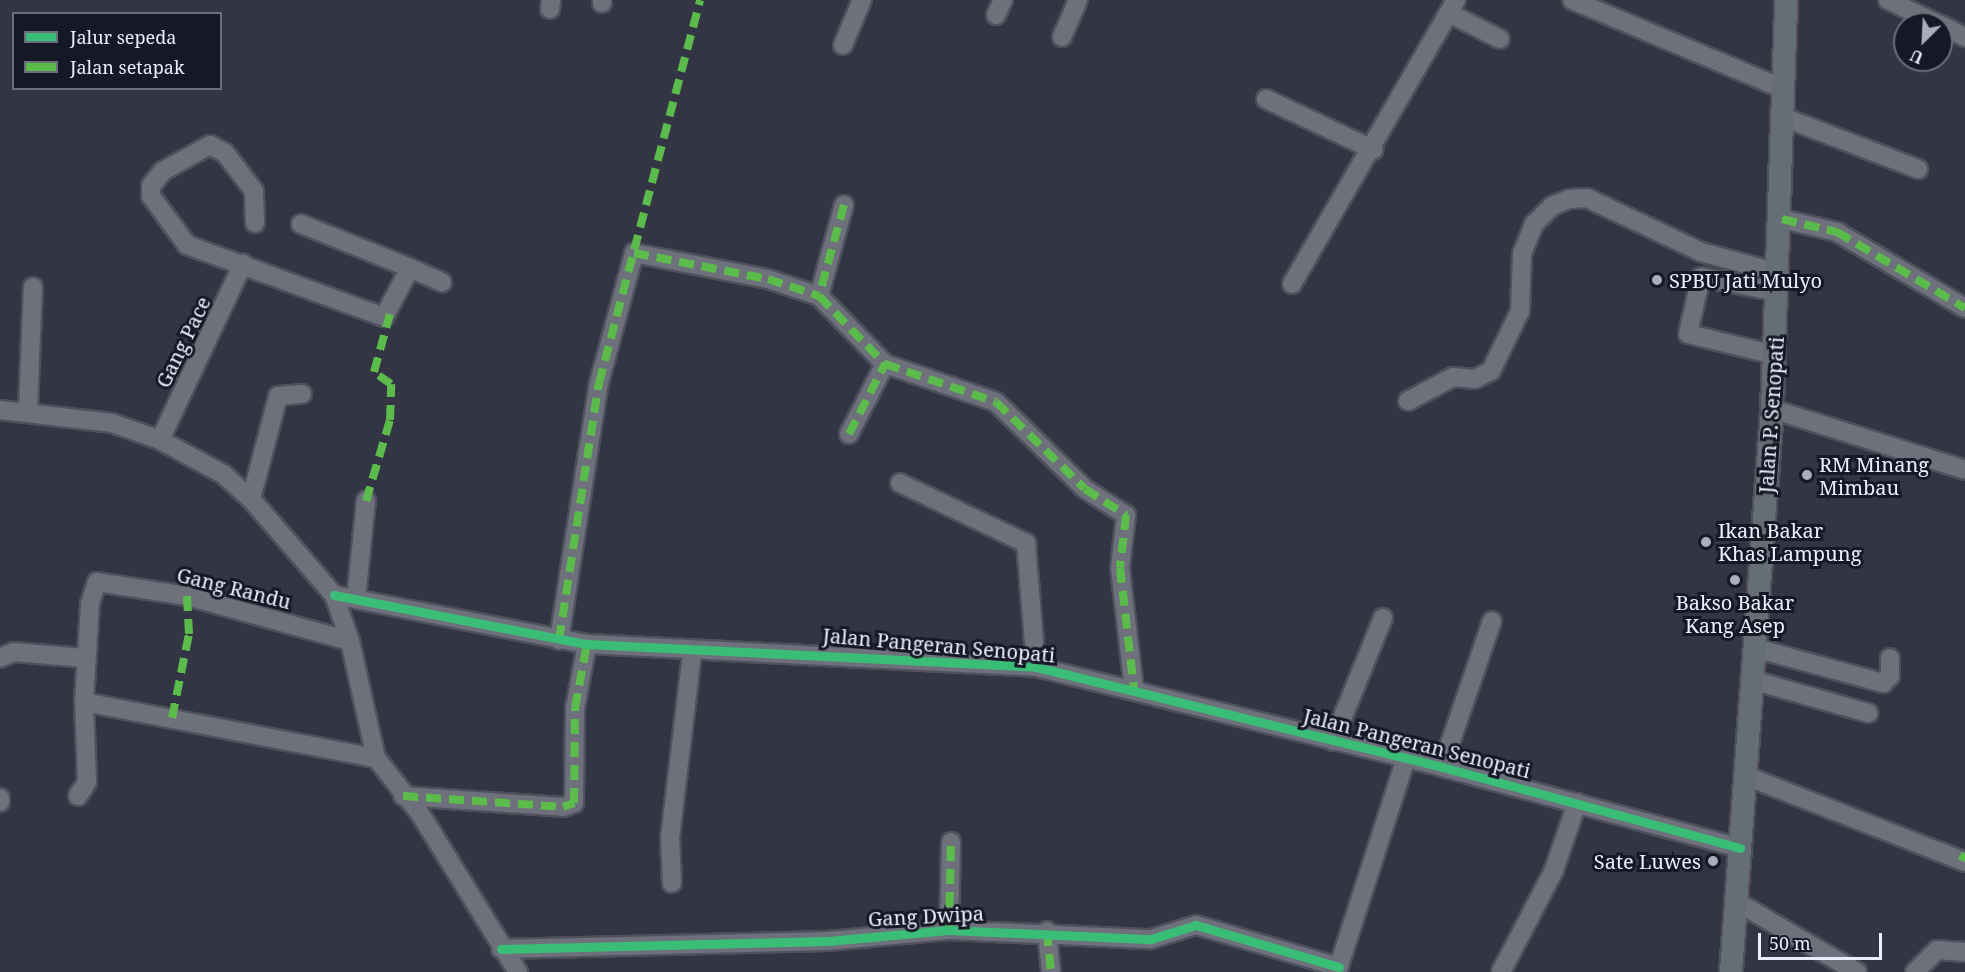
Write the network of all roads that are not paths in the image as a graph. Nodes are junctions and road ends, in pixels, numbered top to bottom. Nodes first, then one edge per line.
1 (862, 0) edge
2 (1078, 0) edge
3 (1572, 0) edge
4 (1786, 0) edge
5 (1888, 0) edge
6 (1452, 6) edge
7 (1913, 12) edge
8 (1062, 37) dead end
9 (1500, 39) dead end
10 (843, 45) dead end
11 (1784, 89) junction
12 (1266, 99) dead end
13 (1783, 117) junction
14 (1374, 150) junction
15 (1918, 169) dead end
16 (844, 205) dead end
17 (1782, 219) junction
18 (255, 223) dead end
19 (301, 224) dead end
20 (243, 264) junction
21 (410, 268) junction
22 (442, 282) dead end
23 (1779, 282) junction
24 (1292, 284) dead end
25 (33, 287) dead end
26 (819, 296) junction
27 (1965, 308) edge
28 (1775, 355) junction
29 (885, 364) junction
30 (302, 394) dead end
31 (1408, 401) dead end
32 (1772, 409) junction
33 (0, 410) edge
34 (28, 410) junction
35 (849, 434) dead end
36 (160, 440) junction
37 (1965, 470) edge
38 (900, 483) dead end
39 (251, 499) junction
40 (366, 501) dead end
41 (334, 595) junction
42 (356, 599) junction
43 (1383, 618) dead end
44 (1492, 621) dead end
45 (559, 640) junction
46 (350, 641) junction
47 (587, 644) junction
48 (1755, 648) junction
49 (692, 653) junction
50 (0, 658) edge
51 (84, 658) junction
52 (1890, 658) dead end
53 (1036, 667) junction
54 (1752, 680) junction
55 (1134, 689) junction
56 (84, 702) junction
57 (1868, 713) dead end
58 (1333, 741) junction
59 (376, 758) junction
60 (1406, 759) junction
61 (1442, 767) junction
62 (1746, 776) junction
63 (78, 796) dead end
64 (403, 796) junction
65 (1577, 803) junction
66 (951, 842) dead end
67 (1740, 848) junction
68 (1964, 859) edge
69 (672, 884) dead end
70 (1737, 902) junction
71 (949, 930) junction
72 (1047, 931) junction
73 (501, 949) junction
74 (1965, 952) edge
75 (1338, 969) edge
76 (518, 972) edge
77 (1051, 972) edge
78 (1501, 972) edge
79 (1731, 972) edge
80 (1857, 972) edge
81 (1915, 972) edge

1 - 10 street
2 - 8 street
3 - 11 street
4 - 11 main road, Jalan P. Senopati
5 - 7 street
6 - 9 street
6 - 14 street
11 - 13 main road, Jalan P. Senopati
12 - 14 street
13 - 15 street
13 - 17 main road, Jalan P. Senopati
14 - 24 street
16 - 26 street
17 - 23 main road, Jalan P. Senopati
17 - 27 street
18 - 20 street
19 - 21 street
20 - 21 street
20 - 36 street, Gang Pace
21 - 22 street
23 - 28 main road, Jalan P. Senopati
23 - 28 street
23 - 31 street
25 - 34 street
26 - 29 street
26 - 45 street
28 - 32 main road, Jalan P. Senopati
29 - 35 street
29 - 55 street
30 - 39 street
32 - 37 street
32 - 48 main road, Jalan P. Senopati
33 - 34 street
34 - 36 street
36 - 39 street
38 - 53 street
39 - 41 street
40 - 42 street
41 - 42 street, Jalan Pangeran Senopati
41 - 46 street
42 - 45 street, Jalan Pangeran Senopati
43 - 58 street
44 - 61 street
45 - 47 street, Jalan Pangeran Senopati
46 - 51 street, Gang Randu
46 - 59 street
47 - 49 street, Jalan Pangeran Senopati
47 - 64 street
48 - 52 street
48 - 54 main road, Jalan P. Senopati
49 - 53 street, Jalan Pangeran Senopati
49 - 69 street
50 - 51 street
51 - 56 street
53 - 55 street, Jalan Pangeran Senopati
54 - 57 street
54 - 62 main road, Jalan P. Senopati
55 - 58 street, Jalan Pangeran Senopati
56 - 59 street
56 - 63 street
58 - 60 street, Jalan Pangeran Senopati
59 - 64 street
60 - 61 street, Jalan Pangeran Senopati
60 - 75 street, Gang Dwipa
61 - 65 street, Jalan Pangeran Senopati
62 - 67 main road, Jalan P. Senopati
62 - 68 street
64 - 73 street
65 - 67 street, Jalan Pangeran Senopati
65 - 78 street
66 - 71 street
67 - 70 main road, Jalan P. Senopati
70 - 79 main road, Jalan P. Senopati
70 - 80 street
71 - 72 street, Gang Dwipa
71 - 73 street, Gang Dwipa
72 - 75 street, Gang Dwipa
72 - 77 street
73 - 76 street
74 - 81 street

